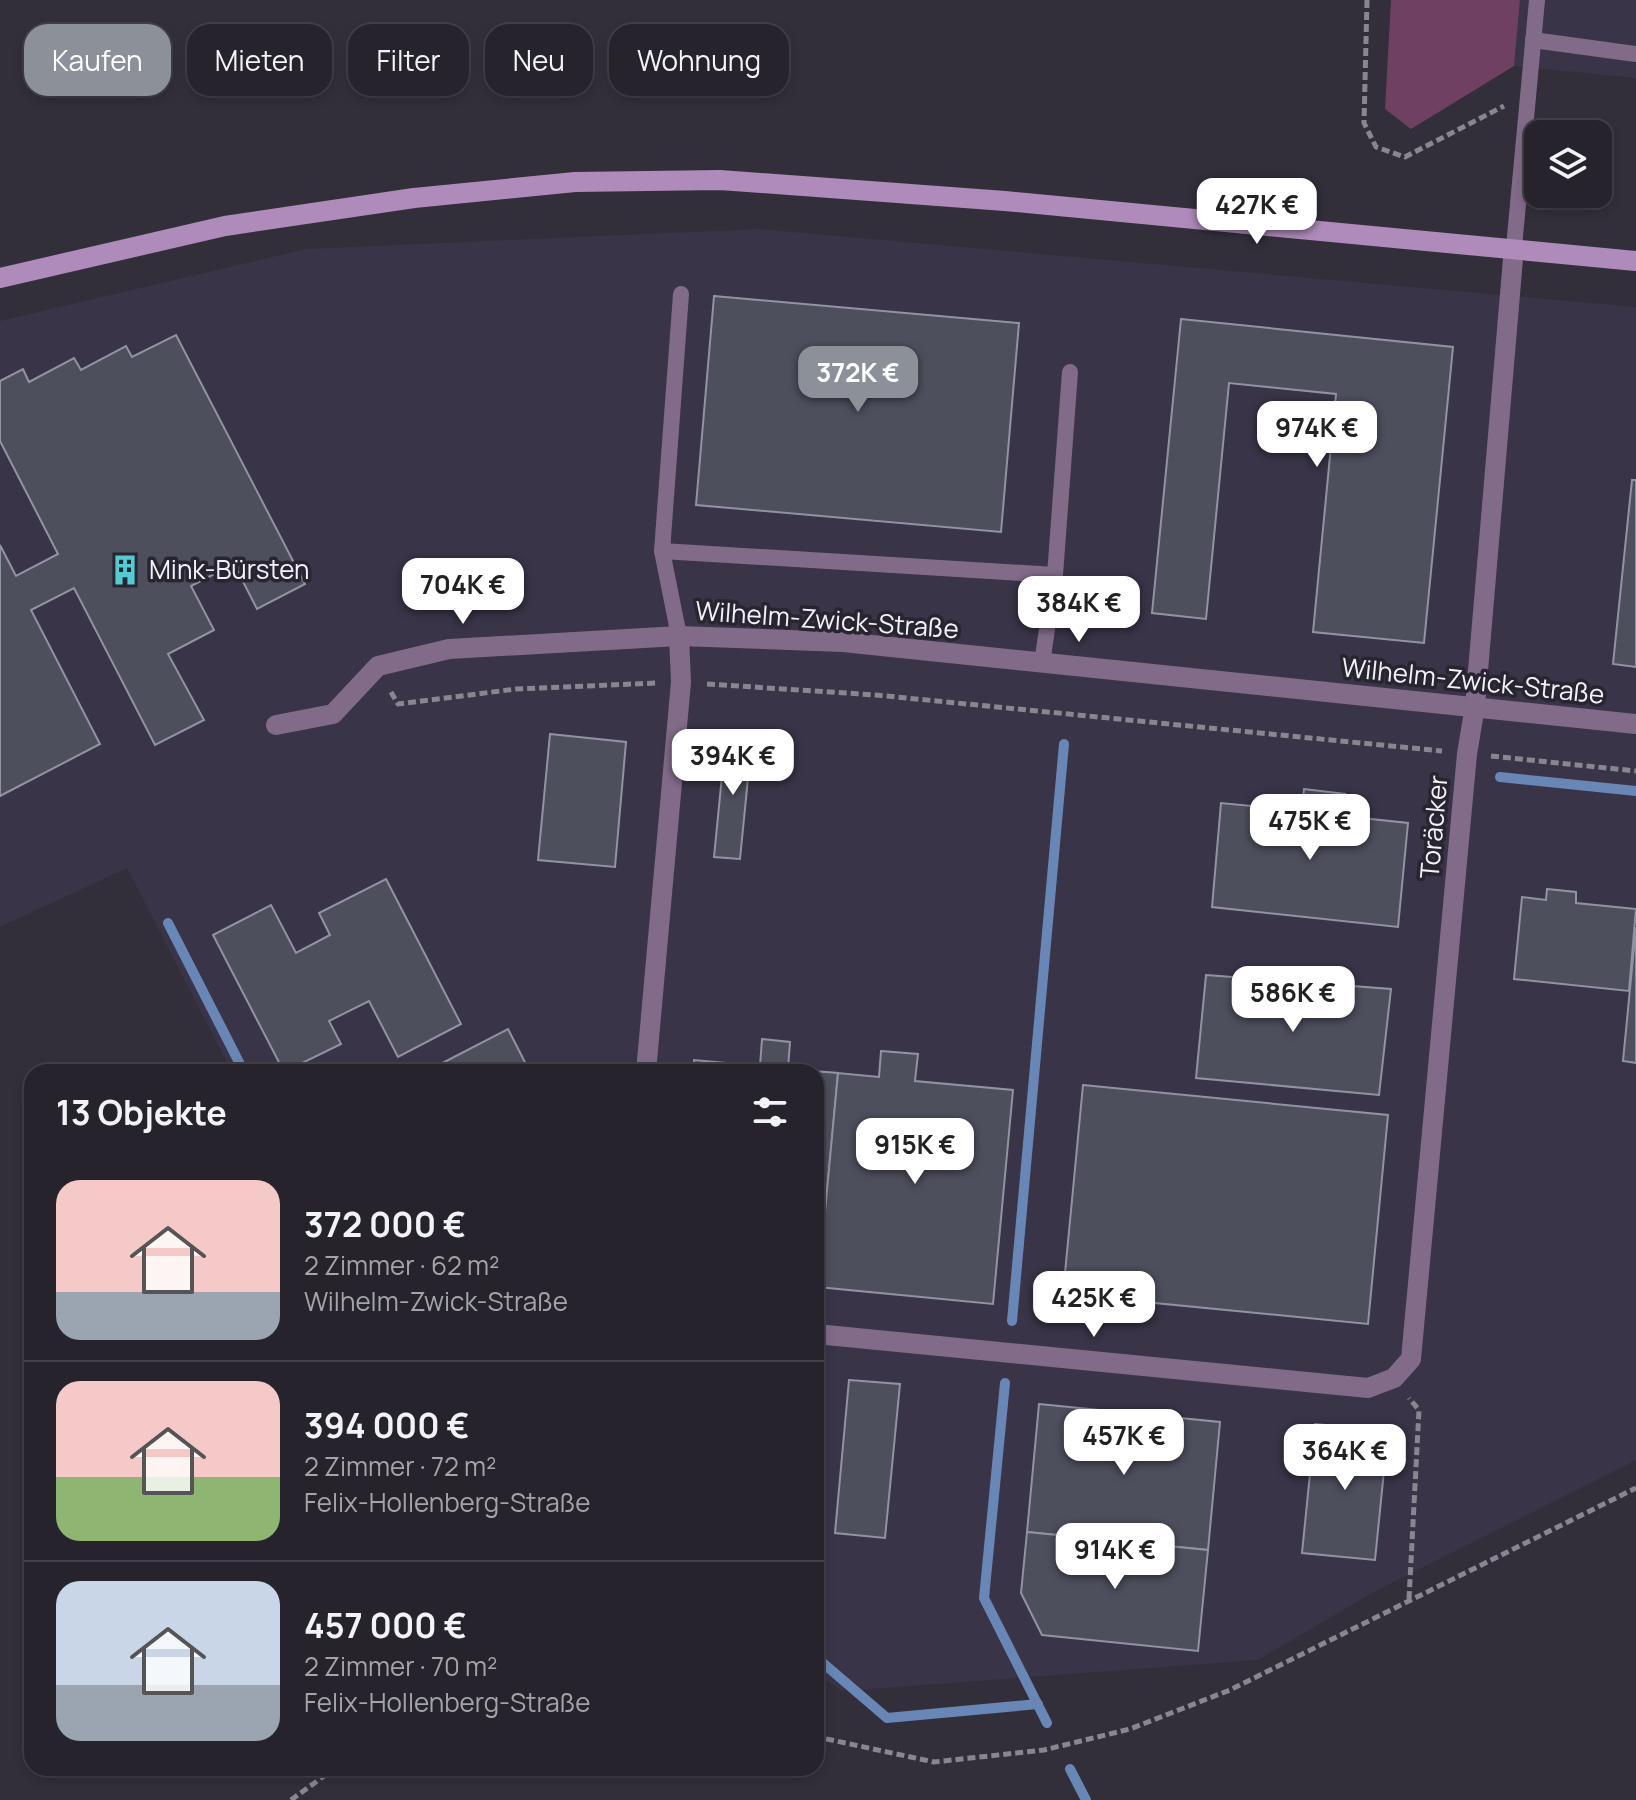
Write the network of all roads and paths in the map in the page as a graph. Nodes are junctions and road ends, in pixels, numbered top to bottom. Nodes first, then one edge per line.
1 (1367, 0) edge
2 (1537, 0) edge
3 (1533, 40) junction
4 (1636, 54) edge
5 (1530, 93) junction
6 (1514, 247) junction
7 (1636, 261) edge
8 (0, 278) edge
9 (681, 294) dead end
10 (1070, 372) dead end
11 (662, 551) junction
12 (1055, 575) junction
13 (679, 636) junction
14 (1042, 663) junction
15 (378, 666) junction
16 (681, 682) junction
17 (1475, 706) junction
18 (1636, 724) edge
19 (276, 725) dead end
20 (1467, 754) junction
21 (1636, 771) edge
22 (647, 1064) edge
23 (824, 1335) edge
24 (1394, 1378) junction
25 (1636, 1488) edge
26 (1409, 1599) junction
27 (824, 1738) edge
28 (324, 1776) edge
29 (291, 1800) edge

1 - 5 path
2 - 3 lane
3 - 4 lane
3 - 5 lane
5 - 6 lane
6 - 7 main road
6 - 8 main road
6 - 17 street, Toräcker
9 - 11 lane
10 - 12 lane
11 - 12 lane
11 - 13 lane
12 - 14 lane
13 - 14 street, Wilhelm-Zwick-Straße
13 - 15 street, Wilhelm-Zwick-Straße
13 - 16 street
14 - 17 street, Wilhelm-Zwick-Straße
15 - 16 path
15 - 19 street
16 - 20 path
16 - 22 street
17 - 18 street, Wilhelm-Zwick-Straße
17 - 20 street, Toräcker
20 - 21 path
20 - 24 street, Toräcker
23 - 24 street
24 - 26 path
25 - 26 path
26 - 27 path
28 - 29 path

